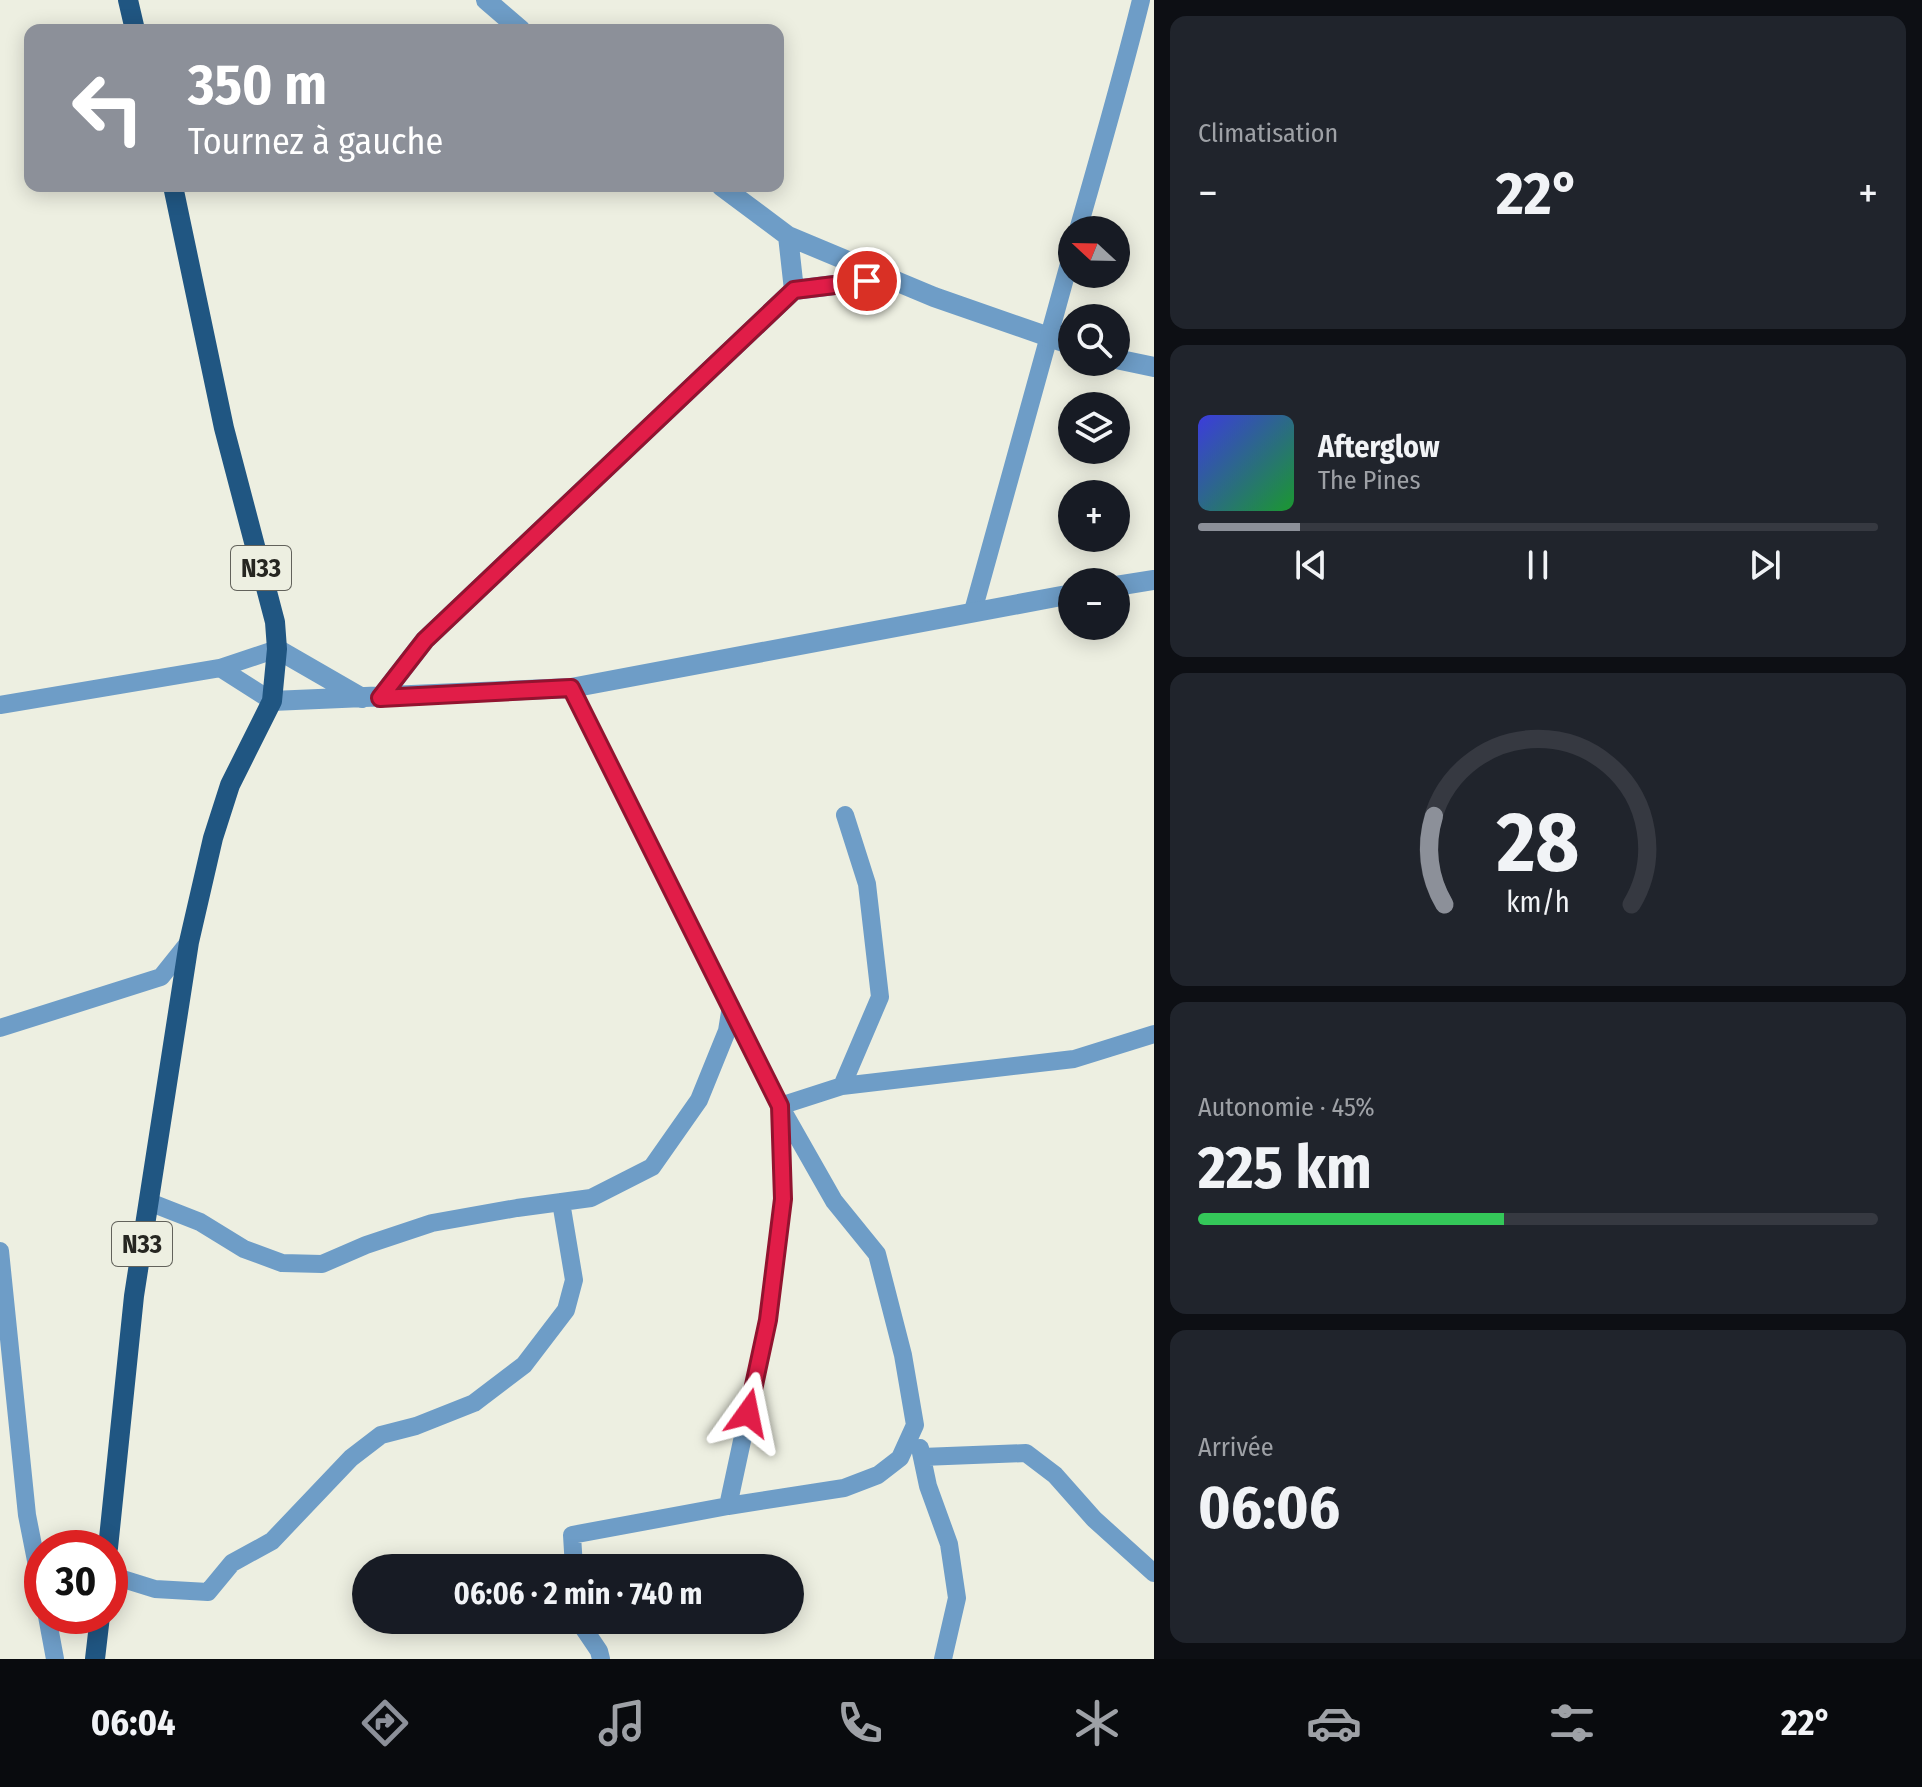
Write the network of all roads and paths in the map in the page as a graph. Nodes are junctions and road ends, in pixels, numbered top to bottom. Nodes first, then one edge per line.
1 (128, 0) edge
2 (486, 0) edge
3 (1141, 0) edge
4 (134, 24) edge
5 (514, 24) edge
6 (174, 192) edge
7 (729, 192) edge
8 (1082, 216) edge
9 (788, 236) junction
10 (891, 278) junction
11 (1062, 288) edge
12 (794, 290) junction
13 (1049, 337) junction
14 (1058, 340) edge
15 (1130, 362) edge
16 (1154, 367) edge
17 (1154, 580) edge
18 (1130, 584) edge
19 (1058, 596) edge
20 (973, 611) junction
21 (277, 649) junction
22 (220, 668) junction
23 (571, 688) junction
24 (371, 698) junction
25 (272, 701) junction
26 (0, 705) edge
27 (845, 815) dead end
28 (189, 942) junction
29 (731, 1006) junction
30 (0, 1028) edge
31 (1154, 1034) edge
32 (842, 1086) junction
33 (780, 1106) junction
34 (149, 1202) junction
35 (561, 1202) junction
36 (0, 1251) edge
37 (915, 1425) junction
38 (922, 1457) junction
39 (728, 1506) junction
40 (30, 1530) edge
41 (110, 1530) edge
42 (573, 1554) edge
43 (1154, 1573) edge
44 (128, 1581) edge
45 (50, 1634) edge
46 (98, 1634) edge
47 (587, 1634) edge
48 (55, 1659) edge
49 (95, 1659) edge
50 (601, 1659) edge
51 (943, 1659) edge

1 - 4 main road
2 - 5 street
3 - 8 street
6 - 21 main road, N33
7 - 9 street
9 - 10 street
9 - 12 street
10 - 12 street
10 - 13 street
11 - 13 street
12 - 24 street
13 - 14 street
13 - 20 street
15 - 16 street
17 - 18 street
19 - 20 street
20 - 23 street
21 - 22 street
21 - 24 street
21 - 25 main road, N33
22 - 25 street
22 - 26 street
23 - 24 street
23 - 29 street
24 - 25 street
25 - 28 main road, N33
27 - 32 street
28 - 30 street
28 - 34 main road, N33
29 - 33 street
29 - 35 street
31 - 32 street
32 - 33 street
33 - 37 street
33 - 39 street
34 - 35 street
34 - 41 main road, N33
35 - 44 street
36 - 40 street
37 - 38 street
37 - 39 street
38 - 43 street
38 - 51 street
39 - 42 street
45 - 48 street
46 - 49 main road
47 - 50 street

